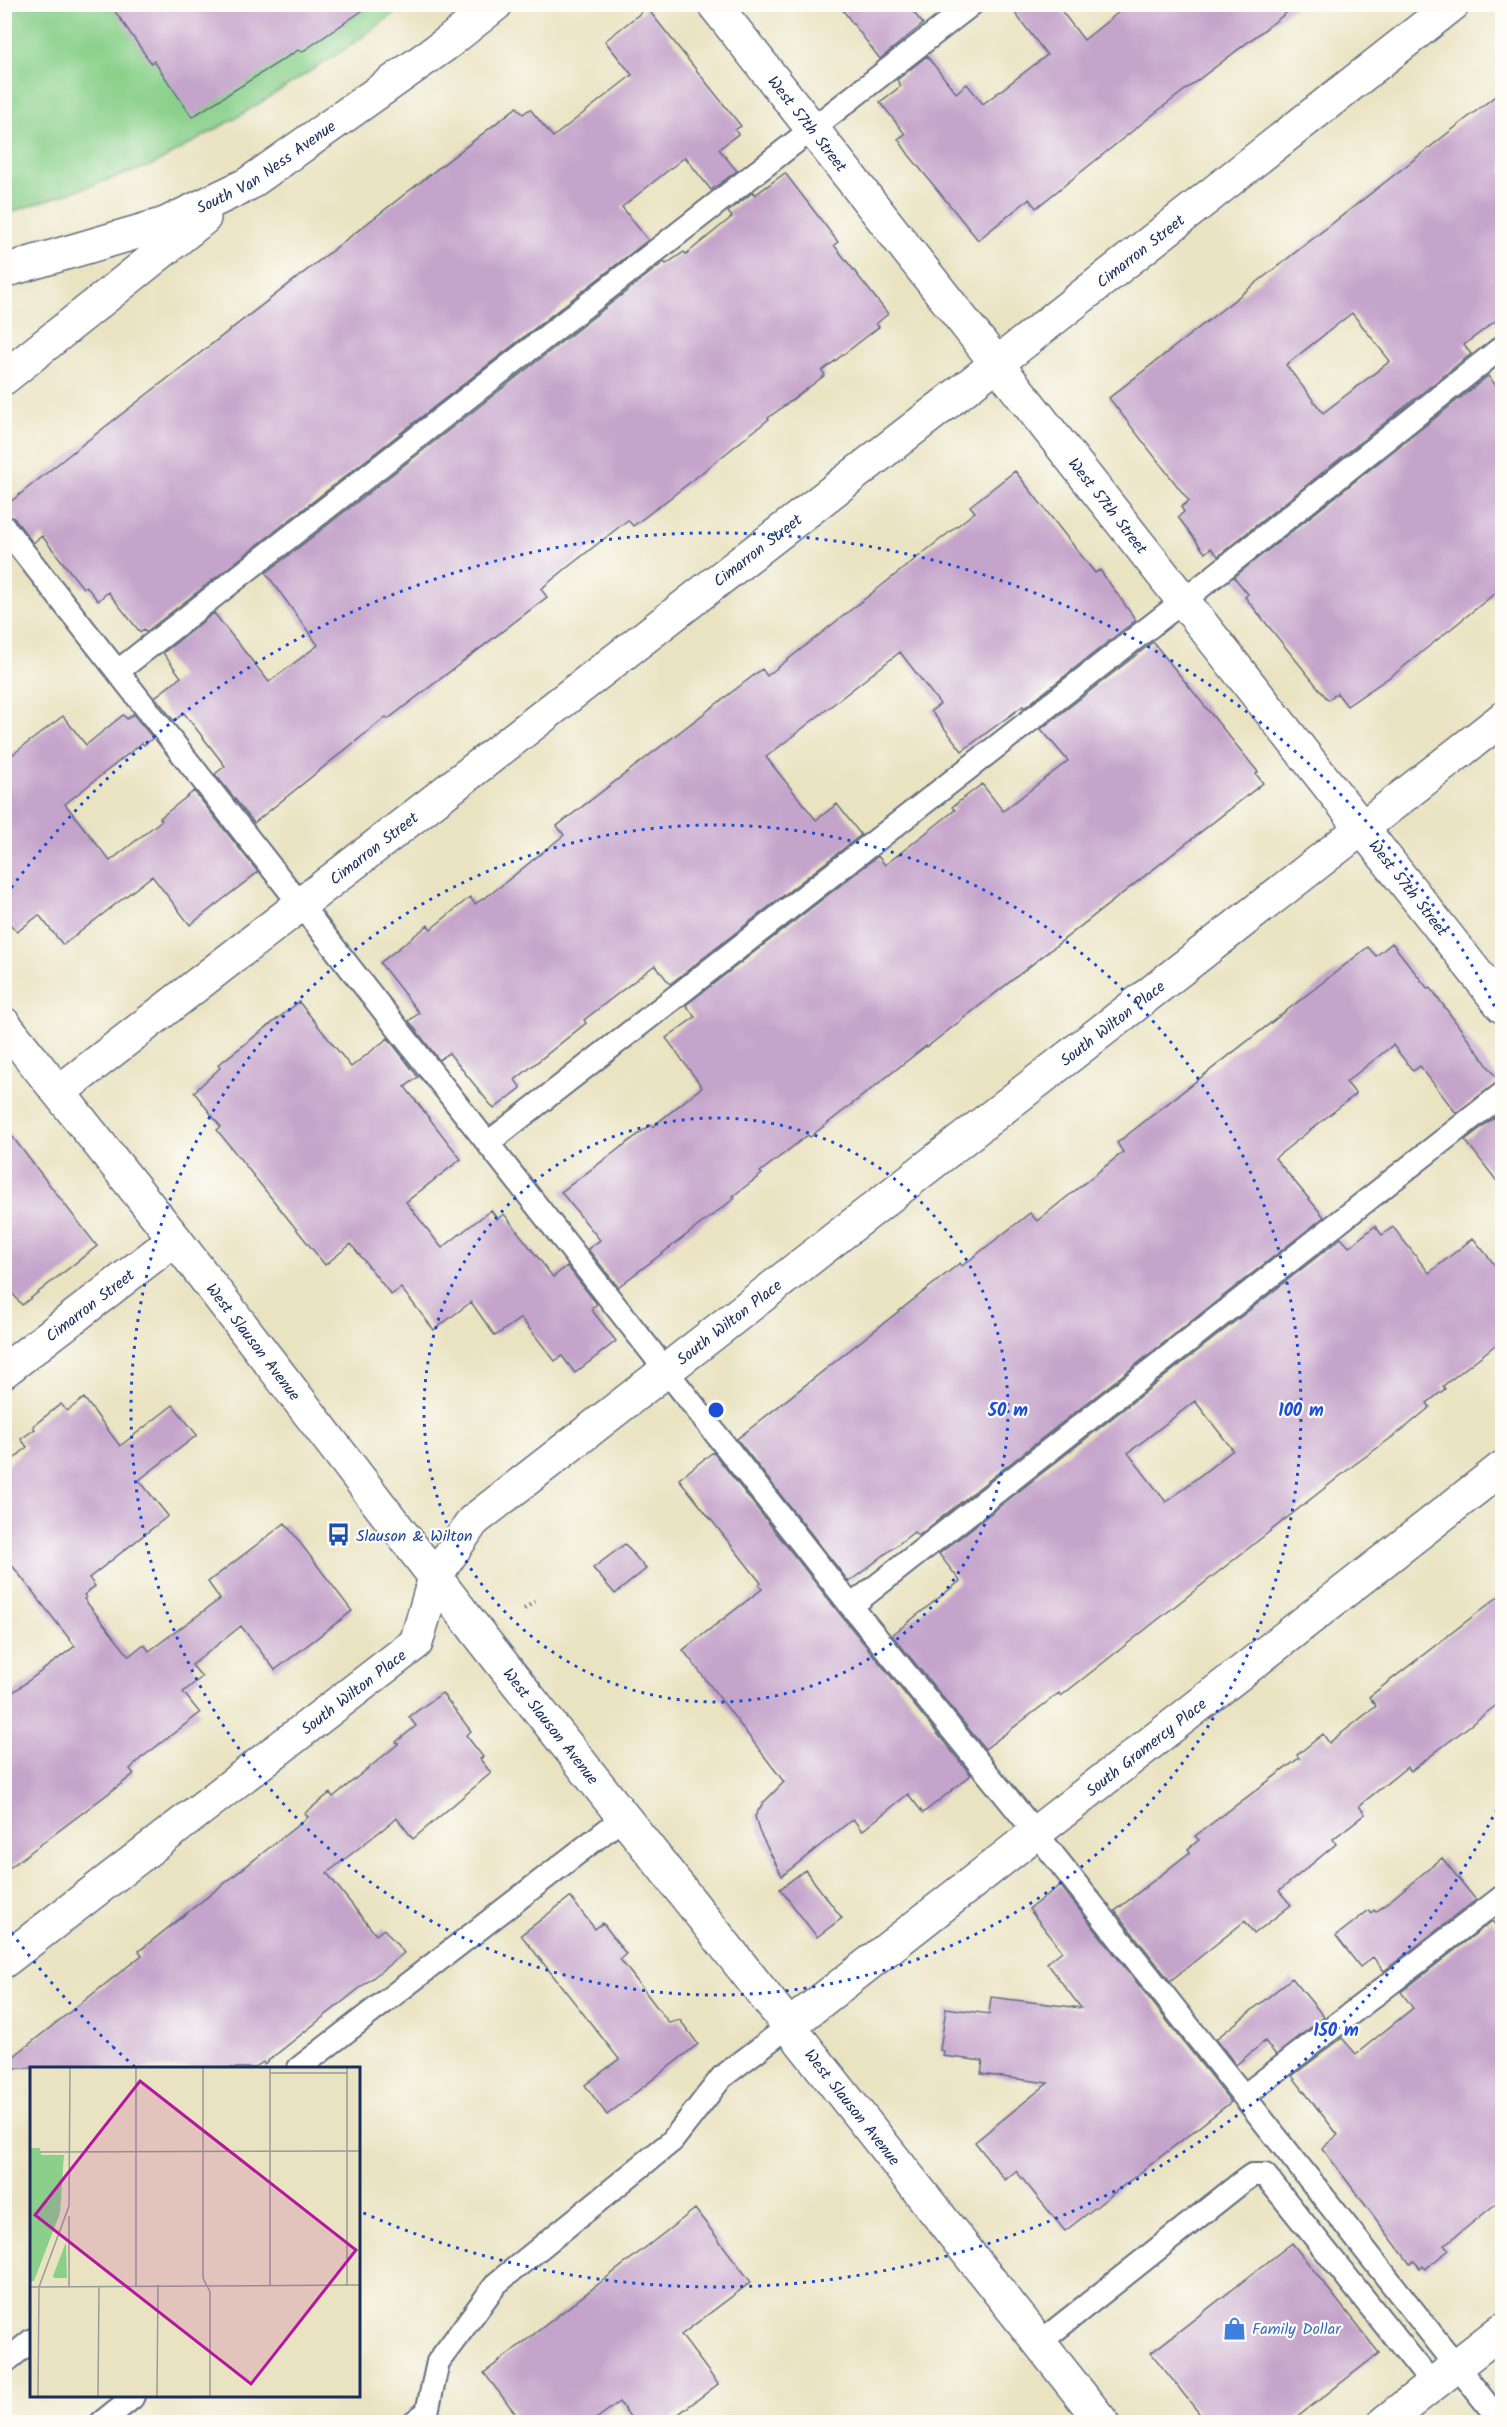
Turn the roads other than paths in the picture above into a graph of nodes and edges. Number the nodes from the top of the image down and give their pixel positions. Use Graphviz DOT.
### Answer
graph roads {
  1 [pos="496,4"];
  2 [pos="714,4"];
  3 [pos="972,4"];
  4 [pos="1453,4"];
  5 [pos="813,128"];
  6 [pos="248,184"];
  7 [pos="4,272"];
  8 [pos="1503,347"];
  9 [pos="997,363"];
  10 [pos="4,378"];
  11 [pos="4,527"];
  12 [pos="1184,601"];
  13 [pos="117,671"];
  14 [pos="1503,719"];
  15 [pos="1363,828"];
  16 [pos="301,905"];
  17 [pos="1503,1006"];
  18 [pos="4,1024"];
  19 [pos="59,1092"];
  20 [pos="1503,1094"];
  21 [pos="488,1143"];
  22 [pos="175,1239"];
  23 [pos="666,1370"];
  24 [pos="4,1371"];
  25 [pos="1503,1468"];
  26 [pos="435,1577"];
  27 [pos="851,1606"];
  28 [pos="624,1817"];
  29 [pos="1036,1833"];
  30 [pos="1503,1897"];
  31 [pos="4,1961"];
  32 [pos="789,2026"];
  33 [pos="300,2067"];
  34 [pos="1244,2096"];
  35 [pos="1503,2330"];
  36 [pos="30,2342"];
  37 [pos="1039,2343"];
  38 [pos="4,2363"];
  39 [pos="1445,2376"];
  40 [pos="132,2397"];
  41 [pos="102,2422"];
  42 [pos="414,2422"];
  43 [pos="1102,2422"];
  44 [pos="1385,2422"];
  45 [pos="1500,2422"];
  1 -- 6 [label="street, South Van Ness Avenue"];
  2 -- 5 [label="street, West 57th Street"];
  3 -- 5 [label="lane"];
  4 -- 9 [label="street, Cimarron Street"];
  5 -- 9 [label="street, West 57th Street"];
  5 -- 13 [label="lane"];
  6 -- 7 [label="street, South Van Ness Avenue"];
  6 -- 10 [label="street"];
  8 -- 12 [label="lane"];
  9 -- 12 [label="street, West 57th Street"];
  9 -- 16 [label="street, Cimarron Street"];
  11 -- 13 [label="lane"];
  12 -- 15 [label="street, West 57th Street"];
  12 -- 21 [label="lane"];
  13 -- 16 [label="lane"];
  14 -- 15 [label="street, South Wilton Place"];
  15 -- 17 [label="street, West 57th Street"];
  15 -- 23 [label="street, South Wilton Place"];
  16 -- 19 [label="street, Cimarron Street"];
  16 -- 21 [label="lane"];
  18 -- 19 [label="street, West Slauson Avenue"];
  19 -- 22 [label="street, West Slauson Avenue"];
  20 -- 27 [label="lane"];
  21 -- 23 [label="lane"];
  22 -- 24 [label="street, Cimarron Street"];
  22 -- 26 [label="street, West Slauson Avenue"];
  23 -- 26 [label="street, South Wilton Place"];
  23 -- 27 [label="lane"];
  25 -- 29 [label="street, South Gramercy Place"];
  26 -- 28 [label="street, West Slauson Avenue"];
  26 -- 31 [label="street, South Wilton Place"];
  27 -- 29 [label="lane"];
  28 -- 32 [label="street, West Slauson Avenue"];
  28 -- 33 [label="lane"];
  29 -- 32 [label="street, South Gramercy Place"];
  29 -- 34 [label="lane"];
  30 -- 34 [label="lane"];
  32 -- 37 [label="street, West Slauson Avenue"];
  32 -- 42 [label="lane"];
  34 -- 39 [label="lane"];
  35 -- 39 [label="street"];
  36 -- 38 [label="lane"];
  37 -- 39 [label="lane"];
  37 -- 43 [label="street, West Slauson Avenue"];
  39 -- 44 [label="street"];
  39 -- 45 [label="lane"];
  40 -- 41 [label="lane"];
}
